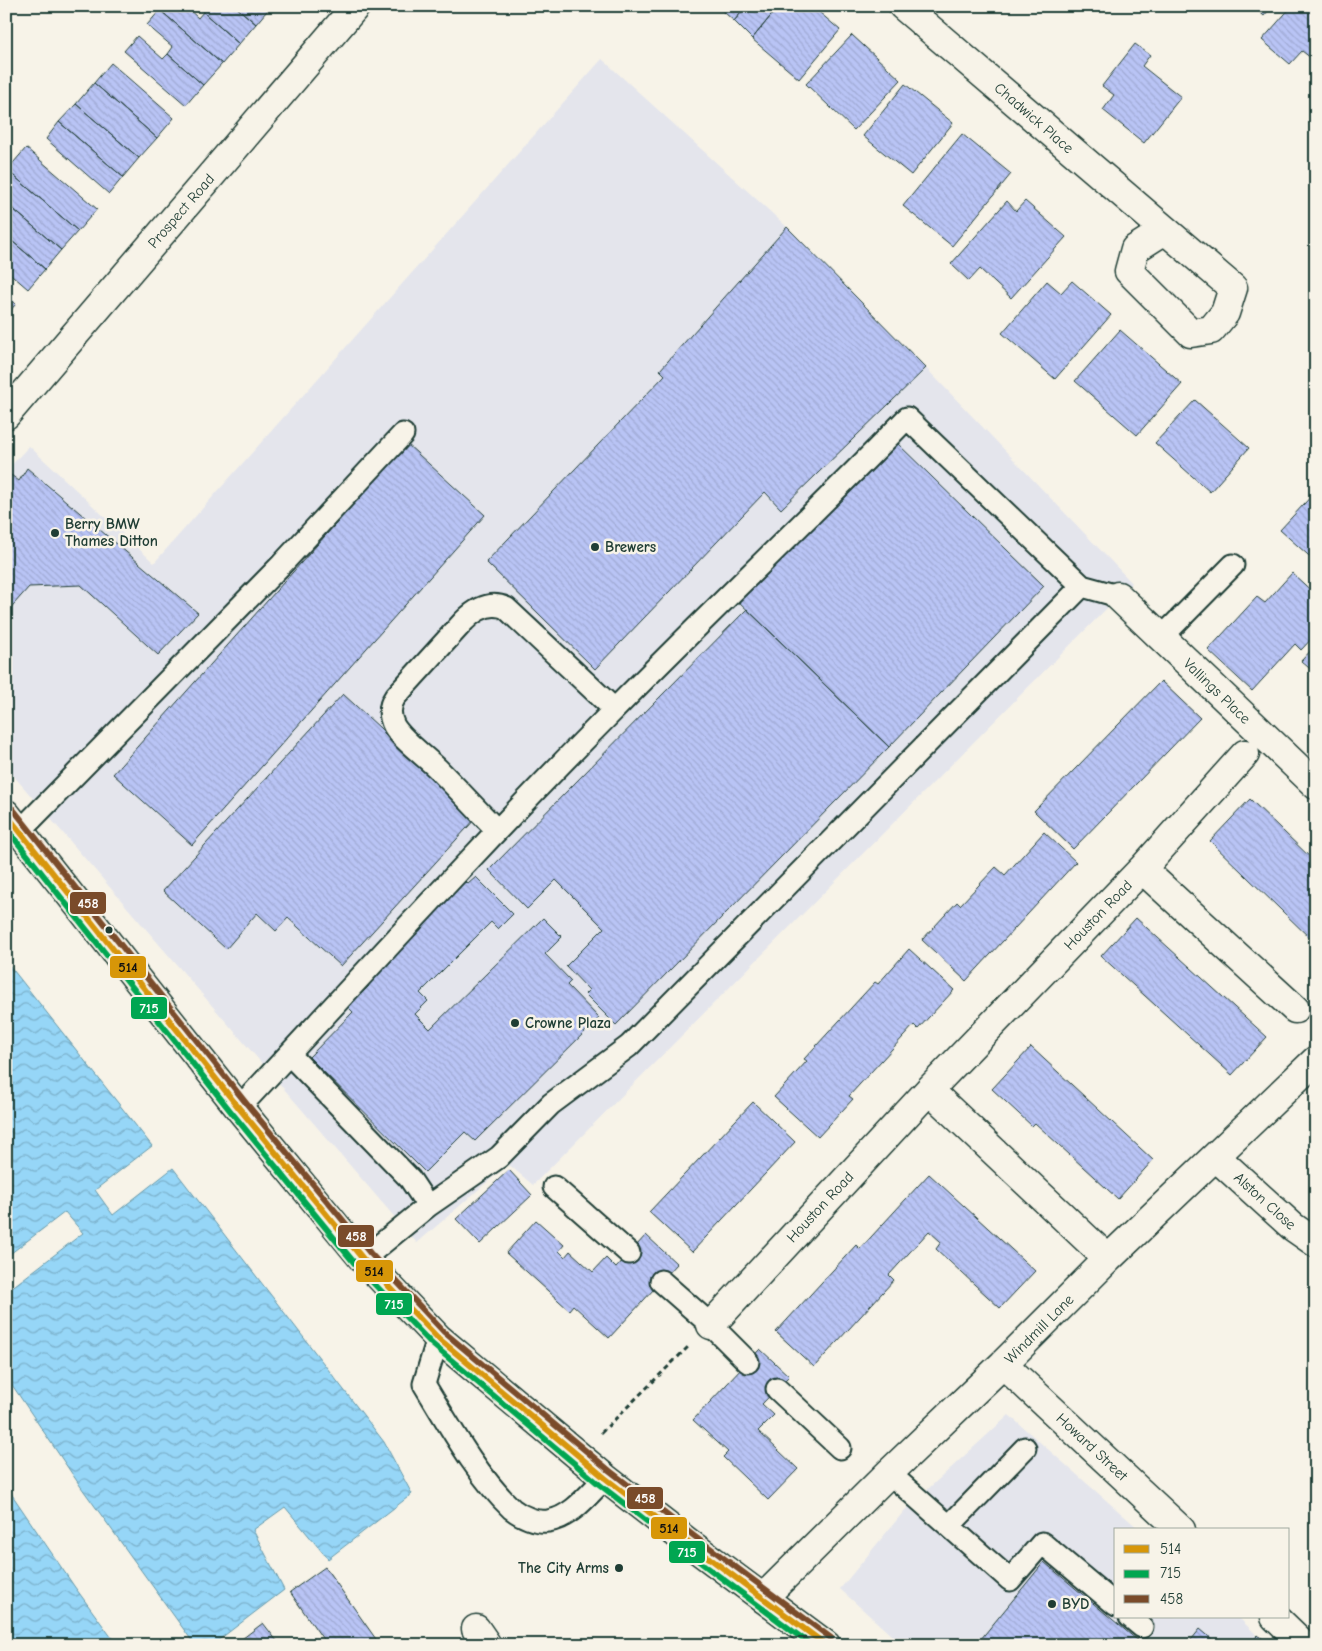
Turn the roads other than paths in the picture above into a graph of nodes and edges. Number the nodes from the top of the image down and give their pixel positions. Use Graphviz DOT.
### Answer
graph roads {
  1 [pos="356,6"];
  2 [pos="903,6"];
  3 [pos="1165,230"];
  4 [pos="6,415"];
  5 [pos="404,434"];
  6 [pos="1233,564"];
  7 [pos="1082,586"];
  8 [pos="1118,596"];
  9 [pos="1161,638"];
  10 [pos="614,709"];
  11 [pos="1245,754"];
  12 [pos="1316,785"];
  13 [pos="13,822"];
  14 [pos="497,830"];
  15 [pos="1142,869"];
  16 [pos="1295,1009"];
  17 [pos="289,1054"];
  18 [pos="1316,1060"];
  19 [pos="929,1090"];
  20 [pos="239,1108"];
  21 [pos="1216,1157"];
  22 [pos="554,1187"];
  23 [pos="428,1206"];
  24 [pos="1316,1243"];
  25 [pos="629,1253"];
  26 [pos="363,1259"];
  27 [pos="1108,1260"];
  28 [pos="661,1282"];
  29 [pos="710,1325"];
  30 [pos="438,1338"];
  31 [pos="748,1362"];
  32 [pos="1003,1364"];
  33 [pos="777,1389"];
  34 [pos="840,1448"];
  35 [pos="1025,1448"];
  36 [pos="889,1474"];
  37 [pos="605,1478"];
  38 [pos="948,1526"];
  39 [pos="1179,1528"];
  40 [pos="762,1598"];
  41 [pos="1114,1603"];
  42 [pos="1275,1618"];
  43 [pos="826,1645"];
  44 [pos="1304,1645"];
  1 -- 4 [label="street, Prospect Road"];
  2 -- 3 [label="street, Chadwick Place"];
  5 -- 13 [label="lane"];
  6 -- 9 [label="lane"];
  7 -- 8 [label="lane"];
  7 -- 10 [label="lane"];
  7 -- 23 [label="lane"];
  8 -- 9 [label="street, Vallings Place"];
  9 -- 12 [label="street, Vallings Place"];
  10 -- 14 [label="lane"];
  10 -- 14 [label="lane"];
  11 -- 15 [label="street, Houston Road"];
  13 -- 20 [label="street"];
  14 -- 17 [label="lane"];
  15 -- 16 [label="street, Houston Road"];
  15 -- 19 [label="street, Houston Road"];
  17 -- 20 [label="lane"];
  17 -- 23 [label="lane"];
  18 -- 21 [label="street, Windmill Lane"];
  19 -- 27 [label="street"];
  19 -- 29 [label="street, Houston Road"];
  20 -- 26 [label="street"];
  21 -- 24 [label="street, Alston Close"];
  21 -- 27 [label="street, Windmill Lane"];
  22 -- 25 [label="lane"];
  23 -- 26 [label="lane"];
  26 -- 30 [label="street"];
  27 -- 32 [label="street, Windmill Lane"];
  28 -- 29 [label="lane"];
  29 -- 31 [label="lane"];
  30 -- 37 [label="street"];
  30 -- 37 [label="lane"];
  32 -- 36 [label="street, Windmill Lane"];
  32 -- 39 [label="street, Howard Street"];
  33 -- 34 [label="lane"];
  35 -- 38 [label="lane"];
  36 -- 38 [label="lane"];
  36 -- 40 [label="street, Windmill Lane"];
  37 -- 40 [label="street"];
  38 -- 41 [label="lane"];
  40 -- 43 [label="street"];
  42 -- 44 [label="street"];
}
